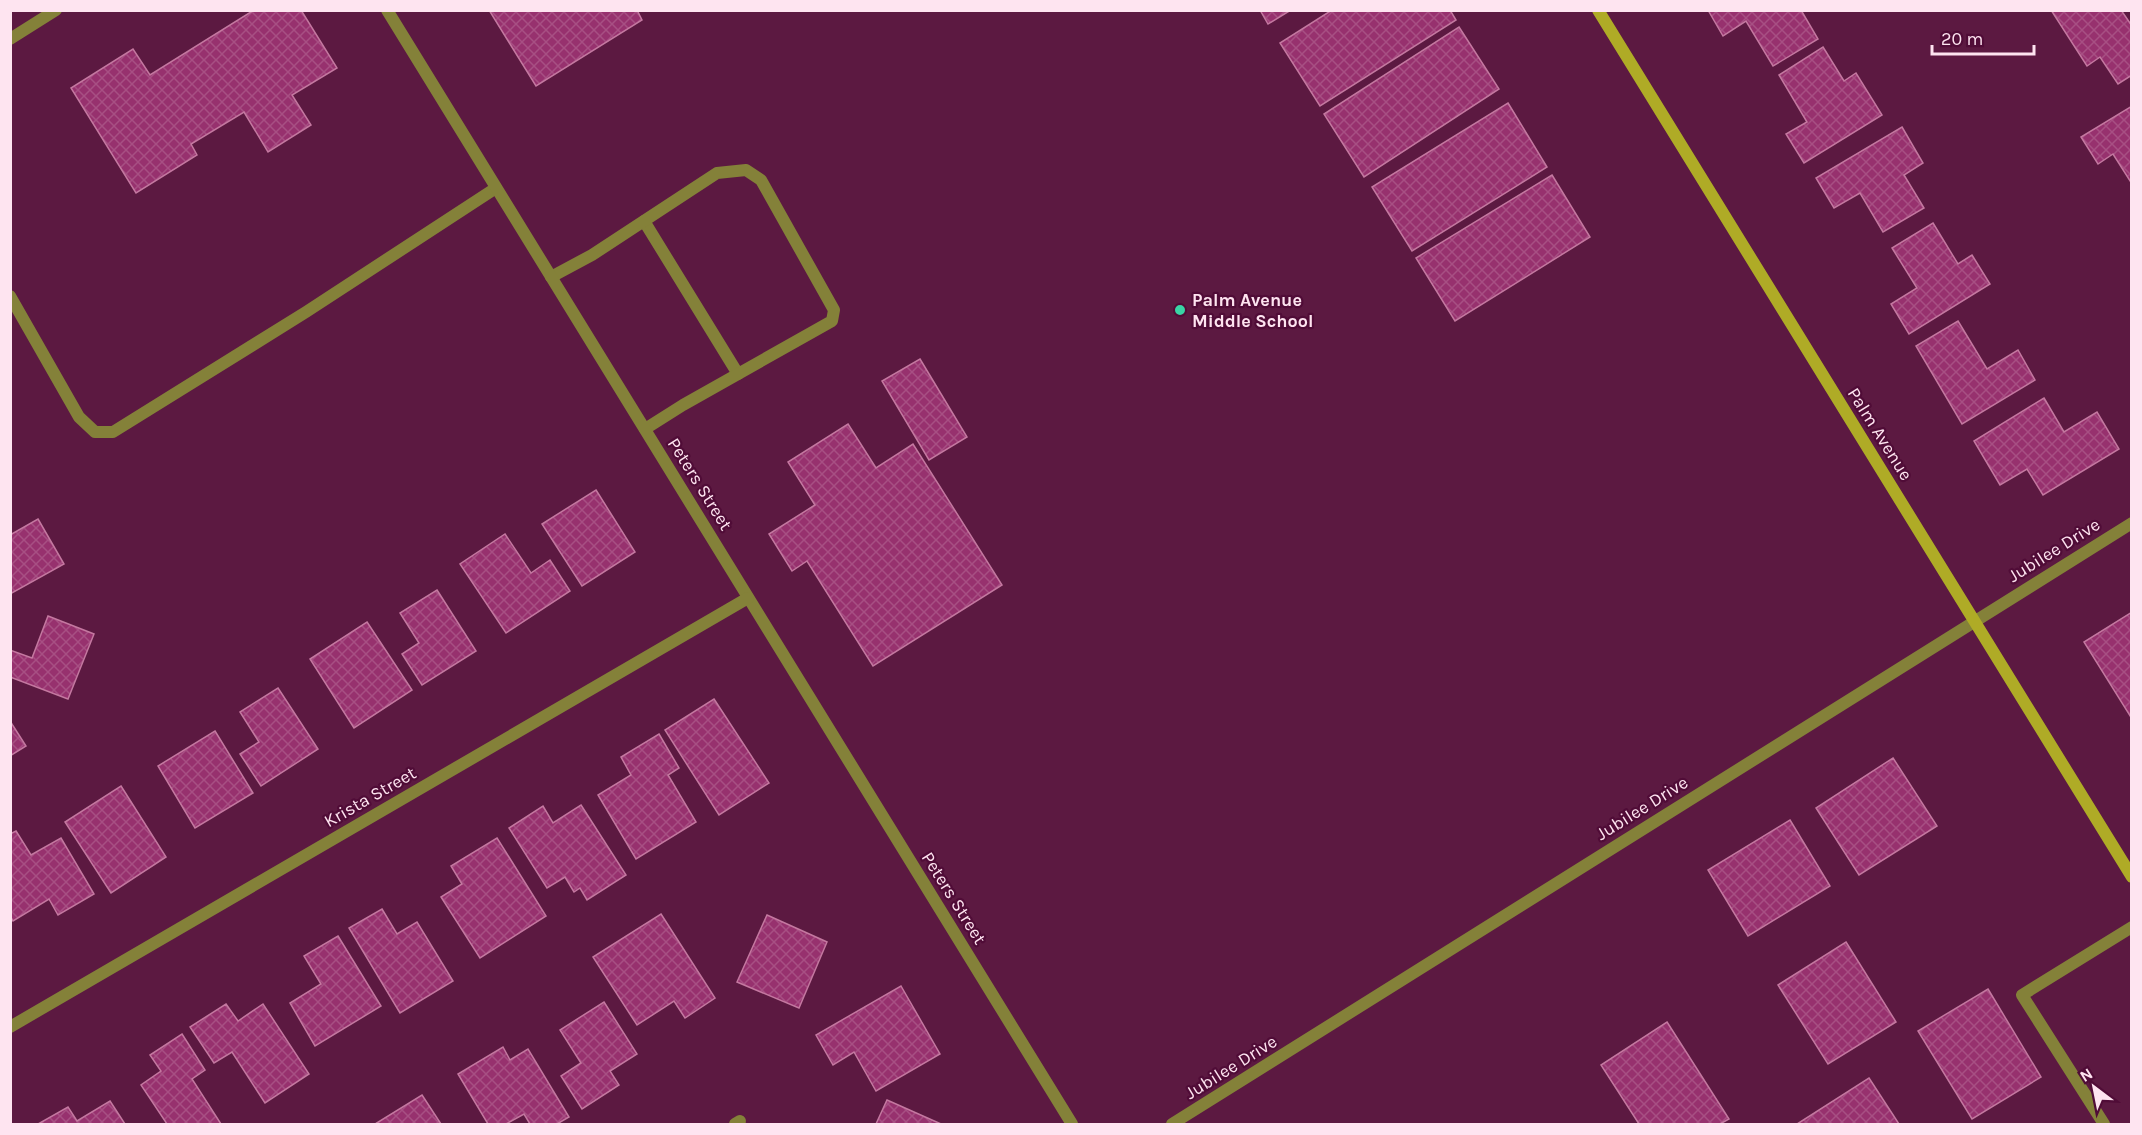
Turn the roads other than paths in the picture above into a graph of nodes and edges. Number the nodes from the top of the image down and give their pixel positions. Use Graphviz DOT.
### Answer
graph roads {
  1 [pos="56,10"];
  2 [pos="387,10"];
  3 [pos="1598,10"];
  4 [pos="10,39"];
  5 [pos="496,188"];
  6 [pos="644,221"];
  7 [pos="551,277"];
  8 [pos="10,296"];
  9 [pos="738,374"];
  10 [pos="645,429"];
  11 [pos="2132,523"];
  12 [pos="748,598"];
  13 [pos="1974,621"];
  14 [pos="2132,877"];
  15 [pos="2132,927"];
  16 [pos="10,1026"];
  17 [pos="1072,1125"];
  18 [pos="1172,1125"];
  19 [pos="2104,1125"];
  1 -- 4 [label="street"];
  2 -- 5 [label="street, Peters Street"];
  3 -- 13 [label="main road, Palm Avenue"];
  5 -- 7 [label="street, Peters Street"];
  5 -- 8 [label="street"];
  6 -- 7 [label="street"];
  6 -- 9 [label="street"];
  6 -- 9 [label="street"];
  7 -- 10 [label="street, Peters Street"];
  9 -- 10 [label="street"];
  10 -- 12 [label="street, Peters Street"];
  11 -- 13 [label="street, Jubilee Drive"];
  12 -- 16 [label="street, Krista Street"];
  12 -- 17 [label="street, Peters Street"];
  13 -- 14 [label="main road, Palm Avenue"];
  13 -- 18 [label="street, Jubilee Drive"];
  15 -- 19 [label="street"];
}
